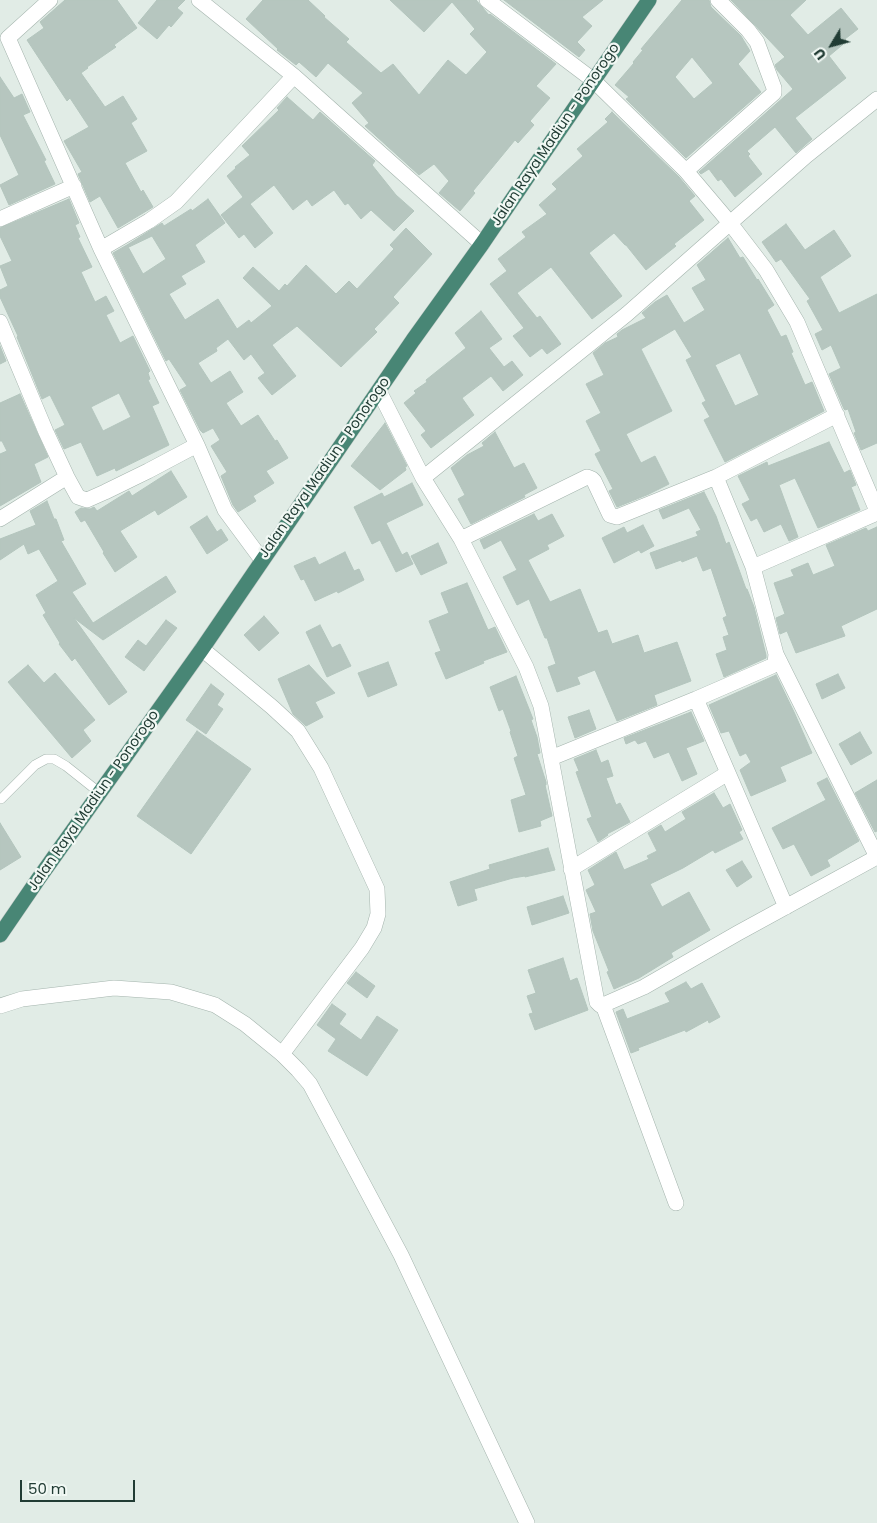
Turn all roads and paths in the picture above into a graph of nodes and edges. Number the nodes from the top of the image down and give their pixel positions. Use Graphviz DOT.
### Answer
graph roads {
  1 [pos="50,0"];
  2 [pos="199,0"];
  3 [pos="487,0"];
  4 [pos="649,0"];
  5 [pos="718,0"];
  6 [pos="4,41"];
  7 [pos="294,76"];
  8 [pos="594,80"];
  9 [pos="877,99"];
  10 [pos="686,172"];
  11 [pos="74,186"];
  12 [pos="0,219"];
  13 [pos="730,223"];
  14 [pos="482,244"];
  15 [pos="102,249"];
  16 [pos="0,322"];
  17 [pos="379,391"];
  18 [pos="836,415"];
  19 [pos="197,445"];
  20 [pos="67,477"];
  21 [pos="716,477"];
  22 [pos="424,478"];
  23 [pos="877,512"];
  24 [pos="0,519"];
  25 [pos="461,539"];
  26 [pos="262,560"];
  27 [pos="753,567"];
  28 [pos="202,649"];
  29 [pos="776,654"];
  30 [pos="696,699"];
  31 [pos="551,758"];
  32 [pos="728,773"];
  33 [pos="100,793"];
  34 [pos="1,799"];
  35 [pos="877,857"];
  36 [pos="571,869"];
  37 [pos="786,907"];
  38 [pos="0,935"];
  39 [pos="603,1005"];
  40 [pos="0,1006"];
  41 [pos="282,1054"];
  42 [pos="676,1203"];
  43 [pos="527,1523"];
  1 -- 6 [label="street"];
  2 -- 7 [label="street"];
  3 -- 8 [label="street"];
  4 -- 8 [label="highway, Jalan Raya Madiun - Ponorogo"];
  5 -- 10 [label="street"];
  6 -- 11 [label="street"];
  7 -- 14 [label="street"];
  7 -- 15 [label="street"];
  8 -- 10 [label="street"];
  8 -- 14 [label="highway, Jalan Raya Madiun - Ponorogo"];
  9 -- 13 [label="street"];
  10 -- 13 [label="street"];
  11 -- 12 [label="street"];
  11 -- 15 [label="street"];
  13 -- 18 [label="street"];
  13 -- 22 [label="street"];
  14 -- 17 [label="highway, Jalan Raya Madiun - Ponorogo"];
  15 -- 19 [label="street"];
  16 -- 20 [label="street"];
  17 -- 22 [label="street"];
  17 -- 26 [label="highway, Jalan Raya Madiun - Ponorogo"];
  18 -- 21 [label="street"];
  18 -- 23 [label="street"];
  19 -- 20 [label="street"];
  19 -- 26 [label="street"];
  20 -- 24 [label="street"];
  21 -- 25 [label="street"];
  21 -- 27 [label="street"];
  22 -- 25 [label="street"];
  23 -- 27 [label="street"];
  25 -- 31 [label="street"];
  26 -- 28 [label="highway, Jalan Raya Madiun - Ponorogo"];
  27 -- 29 [label="street"];
  28 -- 33 [label="highway, Jalan Raya Madiun - Ponorogo"];
  28 -- 41 [label="street"];
  29 -- 30 [label="street"];
  29 -- 35 [label="street"];
  30 -- 31 [label="street"];
  30 -- 32 [label="street"];
  31 -- 36 [label="street"];
  32 -- 36 [label="street"];
  32 -- 37 [label="street"];
  33 -- 34 [label="lane"];
  33 -- 38 [label="highway, Jalan Raya Madiun - Ponorogo"];
  35 -- 37 [label="street"];
  36 -- 39 [label="street"];
  37 -- 39 [label="street"];
  39 -- 42 [label="street"];
  40 -- 41 [label="street"];
  41 -- 43 [label="street"];
}
